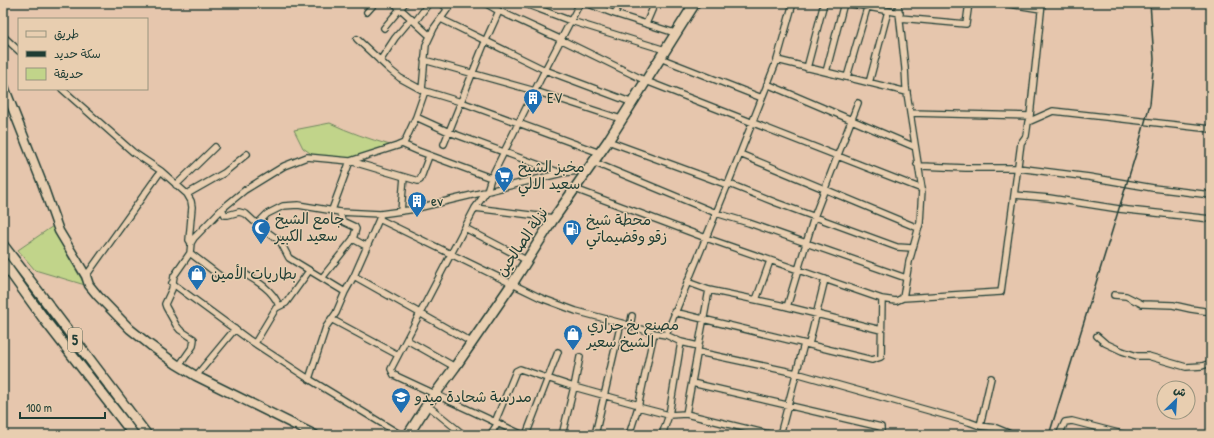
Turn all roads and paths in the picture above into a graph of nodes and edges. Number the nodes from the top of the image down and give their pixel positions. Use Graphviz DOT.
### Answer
graph roads {
  1 [pos="375,3"];
  2 [pos="394,3"];
  3 [pos="405,3"];
  4 [pos="429,3"];
  5 [pos="442,3"];
  6 [pos="452,3"];
  7 [pos="485,3"];
  8 [pos="523,3"];
  9 [pos="580,3"];
  10 [pos="586,3"];
  11 [pos="620,3"];
  12 [pos="655,3"];
  13 [pos="682,3"];
  14 [pos="793,3"];
  15 [pos="824,3"];
  16 [pos="846,3"];
  17 [pos="898,3"];
  18 [pos="968,3"];
  19 [pos="1009,4"];
  20 [pos="492,5"];
  21 [pos="693,5"];
  22 [pos="1041,6"];
  23 [pos="400,8"];
  24 [pos="866,8"];
  25 [pos="447,9"];
  26 [pos="888,11"];
  27 [pos="367,12"];
  28 [pos="498,12"];
  29 [pos="615,14"];
  30 [pos="900,15"];
  31 [pos="441,19"];
  32 [pos="413,20"];
  33 [pos="571,21"];
  34 [pos="646,24"];
  35 [pos="384,28"];
  36 [pos="675,33"];
  37 [pos="3,36"];
  38 [pos="430,36"];
  39 [pos="357,39"];
  40 [pos="562,40"];
  41 [pos="485,42"];
  42 [pos="18,50"];
  43 [pos="665,50"];
  44 [pos="660,58"];
  45 [pos="424,60"];
  46 [pos="777,60"];
  47 [pos="380,61"];
  48 [pos="807,68"];
  49 [pos="545,70"];
  50 [pos="826,72"];
  51 [pos="472,73"];
  52 [pos="848,77"];
  53 [pos="646,81"];
  54 [pos="869,83"];
  55 [pos="3,84"];
  56 [pos="767,84"];
  57 [pos="63,90"];
  58 [pos="424,90"];
  59 [pos="535,91"];
  60 [pos="906,92"];
  61 [pos="762,98"];
  62 [pos="461,102"];
  63 [pos="633,103"];
  64 [pos="858,103"];
  65 [pos="910,113"];
  66 [pos="1030,116"];
  67 [pos="416,117"];
  68 [pos="621,119"];
  69 [pos="851,120"];
  70 [pos="519,122"];
  71 [pos="1028,122"];
  72 [pos="752,123"];
  73 [pos="1211,129"];
  74 [pos="449,132"];
  75 [pos="608,141"];
  76 [pos="402,144"];
  77 [pos="444,144"];
  78 [pos="915,146"];
  79 [pos="215,147"];
  80 [pos="504,152"];
  81 [pos="600,153"];
  82 [pos="247,154"];
  83 [pos="740,154"];
  84 [pos="837,155"];
  85 [pos="429,156"];
  86 [pos="350,161"];
  87 [pos="917,164"];
  88 [pos="591,166"];
  89 [pos="1018,168"];
  90 [pos="161,171"];
  91 [pos="562,173"];
  92 [pos="404,177"];
  93 [pos="491,178"];
  94 [pos="728,184"];
  95 [pos="176,185"];
  96 [pos="575,189"];
  97 [pos="825,189"];
  98 [pos="922,189"];
  99 [pos="486,191"];
  100 [pos="187,194"];
  101 [pos="1014,195"];
  102 [pos="1211,195"];
  103 [pos="475,208"];
  104 [pos="222,209"];
  105 [pos="332,210"];
  106 [pos="340,212"];
  107 [pos="401,212"];
  108 [pos="716,213"];
  109 [pos="380,217"];
  110 [pos="814,217"];
  111 [pos="554,218"];
  112 [pos="1211,219"];
  113 [pos="257,224"];
  114 [pos="465,228"];
  115 [pos="918,228"];
  116 [pos="706,238"];
  117 [pos="353,239"];
  118 [pos="191,242"];
  119 [pos="806,243"];
  120 [pos="3,245"];
  121 [pos="366,246"];
  122 [pos="912,248"];
  123 [pos="190,253"];
  124 [pos="451,254"];
  125 [pos="526,260"];
  126 [pos="770,261"];
  127 [pos="3,262"];
  128 [pos="798,270"];
  129 [pos="309,271"];
  130 [pos="242,273"];
  131 [pos="86,276"];
  132 [pos="220,276"];
  133 [pos="354,276"];
  134 [pos="322,278"];
  135 [pos="906,278"];
  136 [pos="825,279"];
  137 [pos="687,282"];
  138 [pos="172,283"];
  139 [pos="512,284"];
  140 [pos="710,290"];
  141 [pos="345,292"];
  142 [pos="1114,295"];
  143 [pos="903,298"];
  144 [pos="882,299"];
  145 [pos="756,300"];
  146 [pos="279,306"];
  147 [pos="788,307"];
  148 [pos="674,312"];
  149 [pos="1211,312"];
  150 [pos="420,314"];
  151 [pos="817,314"];
  152 [pos="632,316"];
  153 [pos="331,319"];
  154 [pos="704,319"];
  155 [pos="621,323"];
  156 [pos="630,326"];
  157 [pos="235,329"];
  158 [pos="881,330"];
  159 [pos="654,334"];
  160 [pos="666,335"];
  161 [pos="1097,336"];
  162 [pos="407,340"];
  163 [pos="471,342"];
  164 [pos="681,342"];
  165 [pos="255,343"];
  166 [pos="806,344"];
  167 [pos="698,349"];
  168 [pos="558,352"];
  169 [pos="398,355"];
  170 [pos="580,357"];
  171 [pos="1211,363"];
  172 [pos="180,366"];
  173 [pos="455,367"];
  174 [pos="796,373"];
  175 [pos="196,376"];
  176 [pos="991,378"];
  177 [pos="309,379"];
  178 [pos="547,379"];
  179 [pos="692,383"];
  180 [pos="574,388"];
  181 [pos="436,394"];
  182 [pos="605,396"];
  183 [pos="427,405"];
  184 [pos="787,405"];
  185 [pos="639,406"];
  186 [pos="686,414"];
  187 [pos="669,415"];
  188 [pos="497,422"];
  189 [pos="980,426"];
  190 [pos="134,435"];
  191 [pos="148,435"];
  192 [pos="315,435"];
  193 [pos="401,435"];
  194 [pos="408,435"];
  195 [pos="464,435"];
  196 [pos="490,435"];
  197 [pos="523,435"];
  198 [pos="526,435"];
  199 [pos="562,435"];
  200 [pos="595,435"];
  201 [pos="629,435"];
  202 [pos="662,435"];
  203 [pos="773,435"];
  204 [pos="780,435"];
  205 [pos="881,435"];
  206 [pos="1013,435"];
  207 [pos="1059,435"];
  208 [pos="1126,435"];
  1 -- 27 [label="street"];
  2 -- 23 [label="street"];
  3 -- 23 [label="street"];
  4 -- 32 [label="street"];
  5 -- 25 [label="street"];
  6 -- 25 [label="street"];
  7 -- 20 [label="street"];
  8 -- 33 [label="street"];
  9 -- 33 [label="street"];
  10 -- 29 [label="street"];
  11 -- 29 [label="street"];
  12 -- 34 [label="street"];
  13 -- 21 [label="street"];
  14 -- 46 [label="street"];
  15 -- 48 [label="street"];
  16 -- 24 [label="street"];
  16 -- 50 [label="street"];
  17 -- 30 [label="street"];
  18 -- 30 [label="street"];
  19 -- 22 [label="street"];
  20 -- 28 [label="street"];
  21 -- 36 [label="main road, نزلة الصالحين"];
  22 -- 66 [label="street"];
  23 -- 32 [label="street"];
  23 -- 35 [label="street"];
  24 -- 26 [label="street"];
  24 -- 52 [label="street"];
  25 -- 31 [label="street"];
  26 -- 30 [label="street"];
  26 -- 54 [label="street"];
  28 -- 40 [label="street"];
  28 -- 41 [label="street"];
  29 -- 34 [label="street"];
  30 -- 60 [label="street"];
  31 -- 38 [label="street"];
  31 -- 41 [label="street"];
  32 -- 38 [label="street"];
  32 -- 47 [label="street"];
  33 -- 40 [label="street"];
  33 -- 43 [label="street"];
  34 -- 36 [label="street"];
  36 -- 43 [label="main road, نزلة الصالحين"];
  37 -- 42 [label="street"];
  38 -- 45 [label="street"];
  39 -- 47 [label="street"];
  40 -- 49 [label="street"];
  40 -- 53 [label="street"];
  41 -- 49 [label="street"];
  41 -- 51 [label="street"];
  43 -- 44 [label="main road, نزلة الصالحين"];
  44 -- 53 [label="main road, نزلة الصالحين"];
  44 -- 61 [label="street"];
  45 -- 51 [label="street"];
  45 -- 58 [label="street"];
  46 -- 48 [label="street"];
  46 -- 56 [label="street"];
  47 -- 58 [label="street"];
  48 -- 50 [label="street"];
  49 -- 59 [label="street"];
  49 -- 63 [label="street"];
  50 -- 52 [label="street"];
  51 -- 59 [label="street"];
  51 -- 62 [label="street"];
  52 -- 54 [label="street"];
  53 -- 63 [label="main road, نزلة الصالحين"];
  53 -- 72 [label="street"];
  54 -- 60 [label="street"];
  55 -- 131 [label="main road"];
  56 -- 61 [label="street"];
  56 -- 69 [label="street"];
  57 -- 90 [label="street"];
  58 -- 62 [label="street"];
  58 -- 67 [label="street"];
  59 -- 68 [label="street"];
  59 -- 70 [label="street"];
  60 -- 65 [label="street"];
  61 -- 72 [label="street"];
  62 -- 70 [label="street"];
  62 -- 74 [label="street"];
  63 -- 68 [label="main road, نزلة الصالحين"];
  64 -- 69 [label="street"];
  65 -- 66 [label="street"];
  65 -- 78 [label="street"];
  66 -- 71 [label="street"];
  67 -- 74 [label="street"];
  67 -- 76 [label="street"];
  68 -- 75 [label="main road, نزلة الصالحين"];
  69 -- 78 [label="street"];
  69 -- 84 [label="street"];
  70 -- 80 [label="street"];
  70 -- 81 [label="street"];
  71 -- 73 [label="street"];
  71 -- 89 [label="street"];
  72 -- 83 [label="street"];
  72 -- 84 [label="street"];
  74 -- 77 [label="street"];
  74 -- 80 [label="street"];
  75 -- 81 [label="main road, نزلة الصالحين"];
  75 -- 94 [label="street"];
  76 -- 85 [label="street"];
  76 -- 86 [label="street"];
  78 -- 87 [label="street"];
  79 -- 95 [label="street"];
  80 -- 91 [label="street"];
  80 -- 93 [label="street"];
  81 -- 88 [label="main road, نزلة الصالحين"];
  82 -- 100 [label="street"];
  83 -- 94 [label="street"];
  83 -- 97 [label="street"];
  84 -- 97 [label="street"];
  84 -- 98 [label="street"];
  85 -- 92 [label="street"];
  85 -- 93 [label="street"];
  86 -- 92 [label="street"];
  86 -- 104 [label="street"];
  86 -- 105 [label="street"];
  87 -- 89 [label="street"];
  87 -- 98 [label="street"];
  88 -- 91 [label="street"];
  88 -- 96 [label="main road, نزلة الصالحين"];
  88 -- 108 [label="street"];
  89 -- 101 [label="street"];
  89 -- 102 [label="street"];
  90 -- 95 [label="street"];
  90 -- 131 [label="street"];
  91 -- 99 [label="street"];
  92 -- 107 [label="street"];
  93 -- 99 [label="street"];
  94 -- 108 [label="street"];
  94 -- 110 [label="street"];
  95 -- 100 [label="street"];
  96 -- 111 [label="main road, نزلة الصالحين"];
  96 -- 116 [label="street"];
  97 -- 110 [label="street"];
  97 -- 115 [label="street"];
  98 -- 115 [label="street"];
  99 -- 103 [label="street"];
  99 -- 107 [label="street"];
  100 -- 118 [label="street"];
  101 -- 112 [label="street"];
  101 -- 143 [label="street"];
  103 -- 111 [label="street"];
  103 -- 114 [label="street"];
  104 -- 113 [label="street"];
  104 -- 118 [label="street"];
  105 -- 106 [label="street"];
  105 -- 113 [label="street"];
  106 -- 109 [label="street"];
  106 -- 117 [label="street"];
  107 -- 109 [label="street"];
  108 -- 116 [label="street"];
  108 -- 119 [label="street"];
  109 -- 121 [label="street"];
  109 -- 124 [label="street"];
  110 -- 119 [label="street"];
  110 -- 122 [label="street"];
  111 -- 125 [label="main road, نزلة الصالحين"];
  113 -- 129 [label="street"];
  114 -- 124 [label="street"];
  114 -- 125 [label="street"];
  115 -- 122 [label="street"];
  116 -- 126 [label="street"];
  116 -- 137 [label="street"];
  117 -- 121 [label="street"];
  117 -- 134 [label="street"];
  118 -- 123 [label="street"];
  119 -- 128 [label="street"];
  119 -- 135 [label="street"];
  120 -- 191 [label="main road, 5"];
  121 -- 133 [label="street"];
  122 -- 135 [label="street"];
  123 -- 132 [label="street"];
  123 -- 138 [label="street"];
  124 -- 139 [label="street"];
  124 -- 150 [label="street"];
  125 -- 139 [label="main road, نزلة الصالحين"];
  126 -- 128 [label="street"];
  126 -- 145 [label="street"];
  127 -- 190 [label="main road, 5"];
  128 -- 136 [label="street"];
  128 -- 147 [label="street"];
  129 -- 134 [label="street"];
  129 -- 146 [label="street"];
  130 -- 146 [label="street"];
  131 -- 172 [label="main road"];
  133 -- 141 [label="street"];
  133 -- 150 [label="street"];
  134 -- 141 [label="street"];
  135 -- 143 [label="street"];
  136 -- 144 [label="street"];
  136 -- 151 [label="street"];
  137 -- 140 [label="street"];
  137 -- 148 [label="street"];
  138 -- 157 [label="street"];
  138 -- 172 [label="street"];
  139 -- 155 [label="street"];
  139 -- 163 [label="main road, نزلة الصالحين"];
  140 -- 145 [label="street"];
  140 -- 154 [label="street"];
  141 -- 153 [label="street"];
  142 -- 149 [label="street"];
  143 -- 144 [label="street"];
  144 -- 158 [label="street"];
  145 -- 147 [label="street"];
  146 -- 165 [label="street"];
  147 -- 151 [label="street"];
  148 -- 154 [label="street"];
  148 -- 160 [label="street"];
  150 -- 162 [label="street"];
  150 -- 163 [label="street"];
  151 -- 158 [label="street"];
  151 -- 166 [label="street"];
  152 -- 156 [label="street"];
  153 -- 169 [label="street"];
  153 -- 177 [label="street"];
  154 -- 166 [label="street"];
  154 -- 167 [label="street"];
  155 -- 156 [label="street"];
  155 -- 182 [label="street"];
  156 -- 159 [label="street"];
  157 -- 165 [label="street"];
  157 -- 175 [label="street"];
  158 -- 166 [label="street"];
  159 -- 160 [label="street"];
  159 -- 185 [label="street"];
  160 -- 164 [label="street"];
  161 -- 171 [label="street"];
  162 -- 169 [label="street"];
  162 -- 173 [label="street"];
  163 -- 173 [label="main road, نزلة الصالحين"];
  164 -- 167 [label="street"];
  164 -- 187 [label="street"];
  165 -- 177 [label="street"];
  166 -- 174 [label="street"];
  167 -- 174 [label="street"];
  167 -- 179 [label="street"];
  168 -- 178 [label="street"];
  169 -- 181 [label="street"];
  170 -- 180 [label="street"];
  172 -- 175 [label="main road"];
  173 -- 181 [label="main road, نزلة الصالحين"];
  174 -- 184 [label="street"];
  174 -- 189 [label="street"];
  175 -- 192 [label="main road"];
  176 -- 189 [label="street"];
  177 -- 193 [label="street"];
  178 -- 180 [label="street"];
  178 -- 188 [label="street"];
  178 -- 198 [label="street"];
  179 -- 184 [label="street"];
  179 -- 186 [label="street"];
  180 -- 182 [label="street"];
  180 -- 199 [label="street"];
  181 -- 183 [label="main road, نزلة الصالحين"];
  181 -- 188 [label="street"];
  182 -- 185 [label="street"];
  182 -- 200 [label="street"];
  183 -- 194 [label="main road, نزلة الصالحين"];
  183 -- 195 [label="street"];
  184 -- 204 [label="street"];
  184 -- 205 [label="street"];
  185 -- 187 [label="street"];
  185 -- 201 [label="street"];
  186 -- 187 [label="street"];
  186 -- 203 [label="street"];
  187 -- 202 [label="street"];
  188 -- 196 [label="street"];
  188 -- 197 [label="street"];
  189 -- 206 [label="street"];
  207 -- 208 [label="street"];
}
